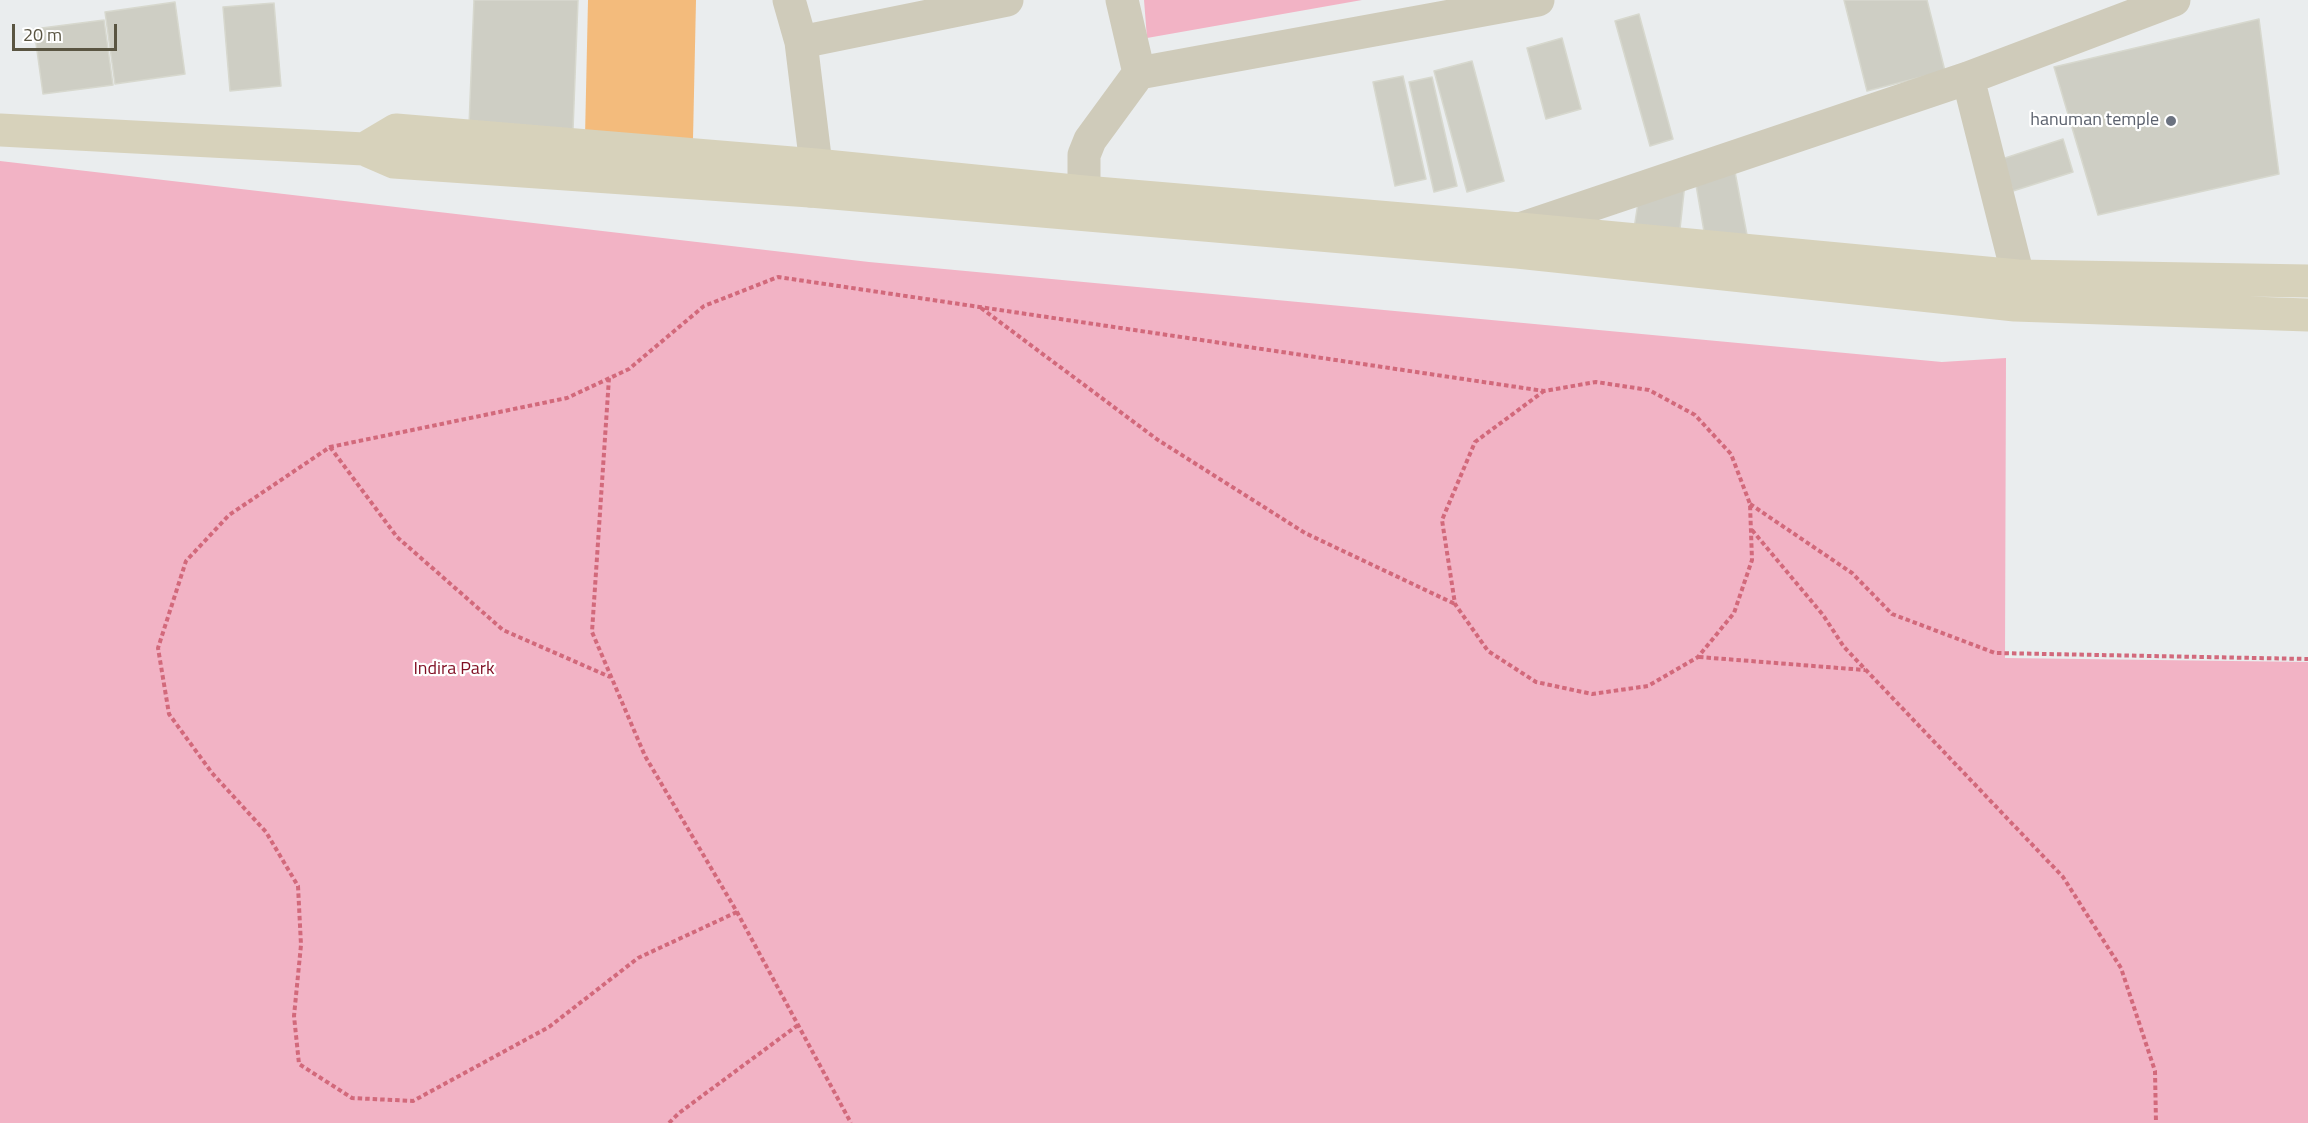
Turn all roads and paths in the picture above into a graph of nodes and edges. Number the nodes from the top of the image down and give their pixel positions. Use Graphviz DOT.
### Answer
graph roads {
  1 [pos="789,0"];
  2 [pos="1007,0"];
  3 [pos="1122,0"];
  4 [pos="1538,0"];
  5 [pos="2174,0"];
  6 [pos="801,42"];
  7 [pos="1139,73"];
  8 [pos="1968,78"];
  9 [pos="0,130"];
  10 [pos="813,178"];
  11 [pos="1084,192"];
  12 [pos="1519,240"];
  13 [pos="2018,276"];
  14 [pos="2308,281"];
  15 [pos="980,307"];
  16 [pos="2308,315"];
  17 [pos="609,378"];
  18 [pos="1544,392"];
  19 [pos="330,447"];
  20 [pos="1750,504"];
  21 [pos="1751,529"];
  22 [pos="1455,604"];
  23 [pos="1698,657"];
  24 [pos="2308,659"];
  25 [pos="1865,670"];
  26 [pos="611,678"];
  27 [pos="737,912"];
  28 [pos="798,1026"];
  29 [pos="669,1123"];
  30 [pos="850,1123"];
  31 [pos="2156,1123"];
  1 -- 6 [label="street"];
  2 -- 6 [label="street"];
  3 -- 7 [label="street"];
  4 -- 7 [label="street"];
  5 -- 8 [label="street"];
  6 -- 10 [label="street"];
  7 -- 11 [label="street"];
  8 -- 12 [label="street"];
  8 -- 13 [label="street"];
  9 -- 10 [label="street"];
  10 -- 11 [label="street"];
  10 -- 12 [label="street"];
  11 -- 12 [label="street"];
  12 -- 13 [label="street"];
  12 -- 16 [label="street"];
  13 -- 14 [label="street"];
  15 -- 17 [label="path"];
  15 -- 18 [label="path"];
  15 -- 22 [label="path"];
  17 -- 19 [label="path"];
  17 -- 26 [label="path"];
  18 -- 20 [label="path"];
  18 -- 22 [label="path"];
  19 -- 26 [label="path"];
  19 -- 27 [label="path"];
  20 -- 21 [label="path"];
  20 -- 24 [label="path"];
  21 -- 23 [label="path"];
  21 -- 25 [label="path"];
  22 -- 23 [label="path"];
  23 -- 25 [label="path"];
  25 -- 31 [label="path"];
  26 -- 27 [label="path"];
  27 -- 28 [label="path"];
  28 -- 29 [label="path"];
  28 -- 30 [label="path"];
}
